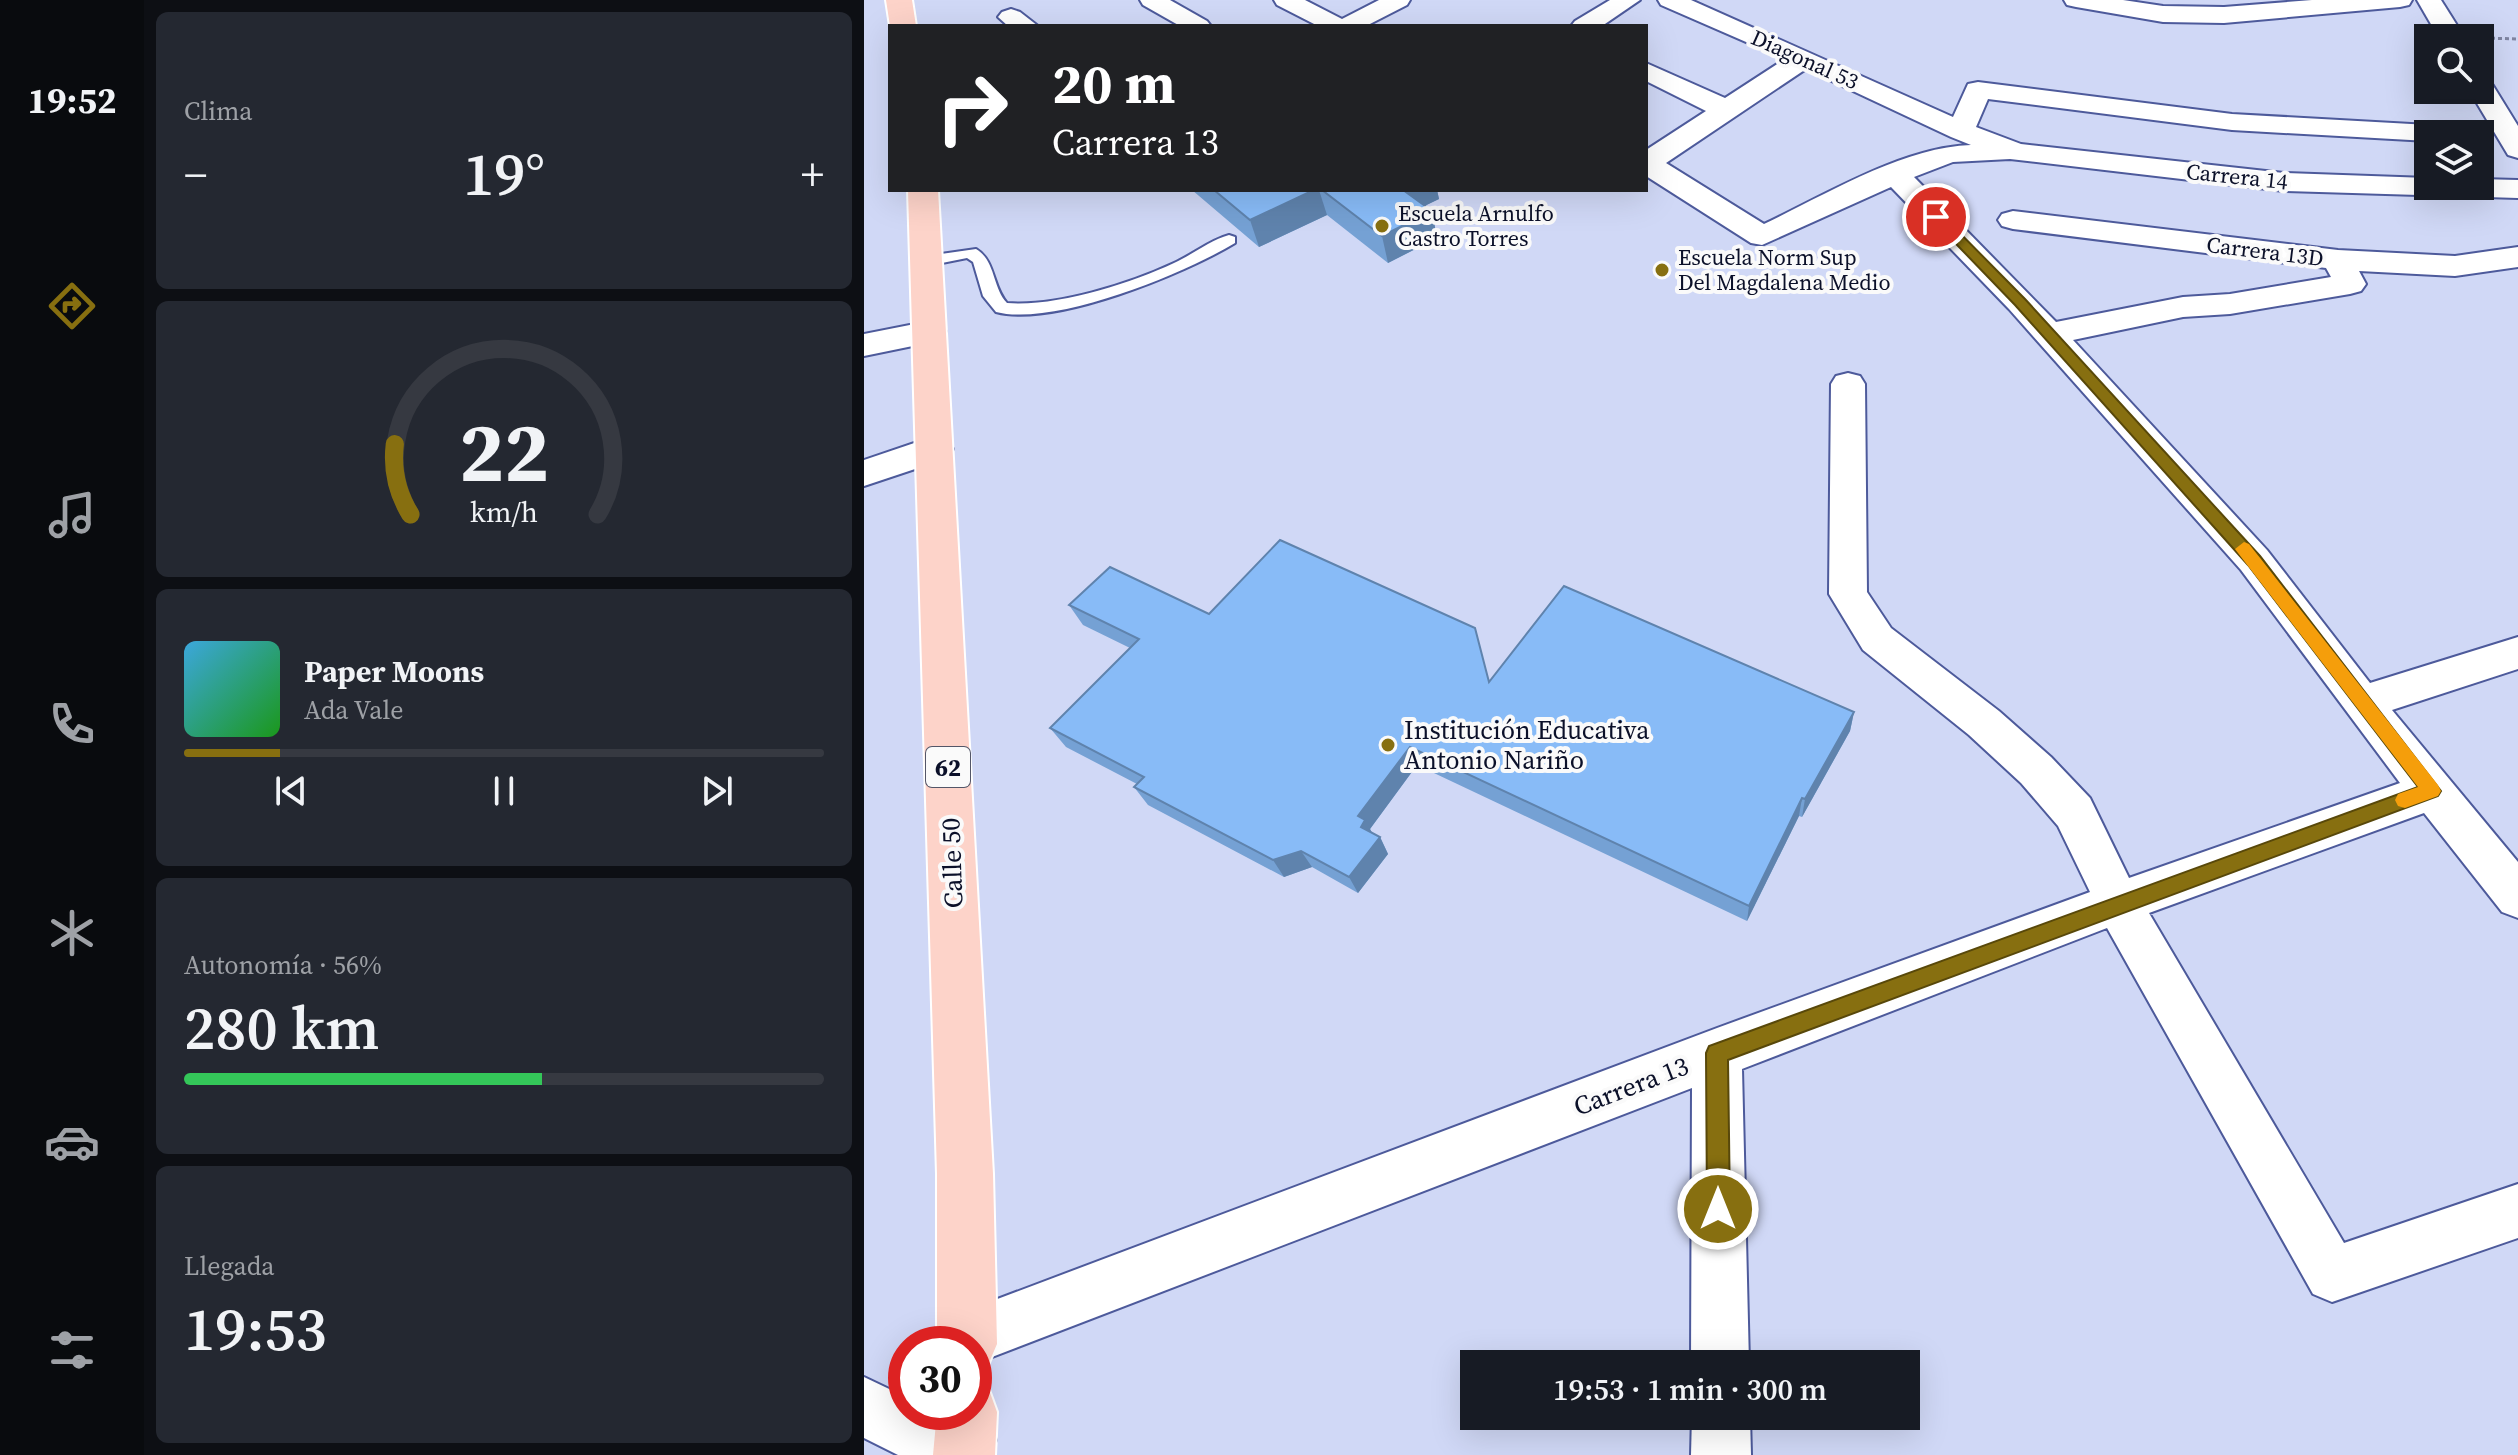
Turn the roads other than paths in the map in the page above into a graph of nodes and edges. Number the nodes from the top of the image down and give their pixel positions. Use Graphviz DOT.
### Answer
graph roads {
  1 [pos="899,0"];
  2 [pos="1286,0"];
  3 [pos="1398,0"];
  4 [pos="1628,0"];
  5 [pos="1670,0"];
  6 [pos="2076,0"];
  7 [pos="2400,0"];
  8 [pos="2429,0"];
  9 [pos="1164,2"];
  10 [pos="903,24"];
  11 [pos="1195,24"];
  12 [pos="1333,24"];
  13 [pos="1351,24"];
  14 [pos="1587,24"];
  15 [pos="2444,24"];
  16 [pos="1804,58"];
  17 [pos="1648,72"];
  18 [pos="2496,96"];
  19 [pos="1727,110"];
  20 [pos="1951,126"];
  21 [pos="2414,132"];
  22 [pos="2494,137"];
  23 [pos="2515,139"];
  24 [pos="2016,152"];
  25 [pos="1648,162"];
  26 [pos="1648,164"];
  27 [pos="1895,174"];
  28 [pos="2518,189"];
  29 [pos="923,192"];
  30 [pos="2013,220"];
  31 [pos="1229,240"];
  32 [pos="2518,257"];
  33 [pos="927,261"];
  34 [pos="2344,272"];
  35 [pos="930,332"];
  36 [pos="2049,334"];
  37 [pos="864,345"];
  38 [pos="1848,384"];
  39 [pos="935,449"];
  40 [pos="864,473"];
  41 [pos="2518,653"];
  42 [pos="2361,703"];
  43 [pos="2432,791"];
  44 [pos="2518,897"];
  45 [pos="2118,903"];
  46 [pos="1717,1053"];
  47 [pos="2518,1211"];
  48 [pos="967,1326"];
  49 [pos="992,1331"];
  50 [pos="1720,1350"];
  51 [pos="864,1406"];
  52 [pos="1721,1430"];
  53 [pos="967,1440"];
  54 [pos="1721,1455"];
  1 -- 10 [label="main road"];
  2 -- 12 [label="street"];
  3 -- 13 [label="street"];
  4 -- 14 [label="street"];
  5 -- 16 [label="street, Diagonal 53"];
  6 -- 7 [label="street"];
  8 -- 15 [label="street"];
  9 -- 11 [label="street"];
  16 -- 19 [label="street"];
  16 -- 20 [label="street, Diagonal 53"];
  17 -- 19 [label="street"];
  18 -- 23 [label="street"];
  19 -- 25 [label="street"];
  20 -- 21 [label="street"];
  20 -- 24 [label="street, Carrera 14"];
  22 -- 23 [label="street"];
  24 -- 27 [label="street"];
  24 -- 28 [label="street, Carrera 14"];
  26 -- 27 [label="street"];
  27 -- 36 [label="street"];
  29 -- 33 [label="main road, Calle 50 / 62"];
  30 -- 34 [label="street, Carrera 13D"];
  31 -- 33 [label="lane"];
  32 -- 34 [label="street, Carrera 13D"];
  33 -- 35 [label="main road, Calle 50 / 62"];
  34 -- 36 [label="street"];
  35 -- 37 [label="street"];
  35 -- 39 [label="main road, Calle 50 / 62"];
  36 -- 42 [label="street"];
  38 -- 45 [label="street"];
  39 -- 40 [label="street"];
  39 -- 48 [label="main road, Calle 50 / 62"];
  41 -- 42 [label="street"];
  42 -- 43 [label="street"];
  43 -- 44 [label="street"];
  43 -- 45 [label="street, Carrera 13"];
  45 -- 46 [label="street, Carrera 13"];
  45 -- 47 [label="street"];
  46 -- 49 [label="street, Carrera 13"];
  46 -- 50 [label="street"];
  51 -- 53 [label="street"];
  52 -- 54 [label="street"];
}
